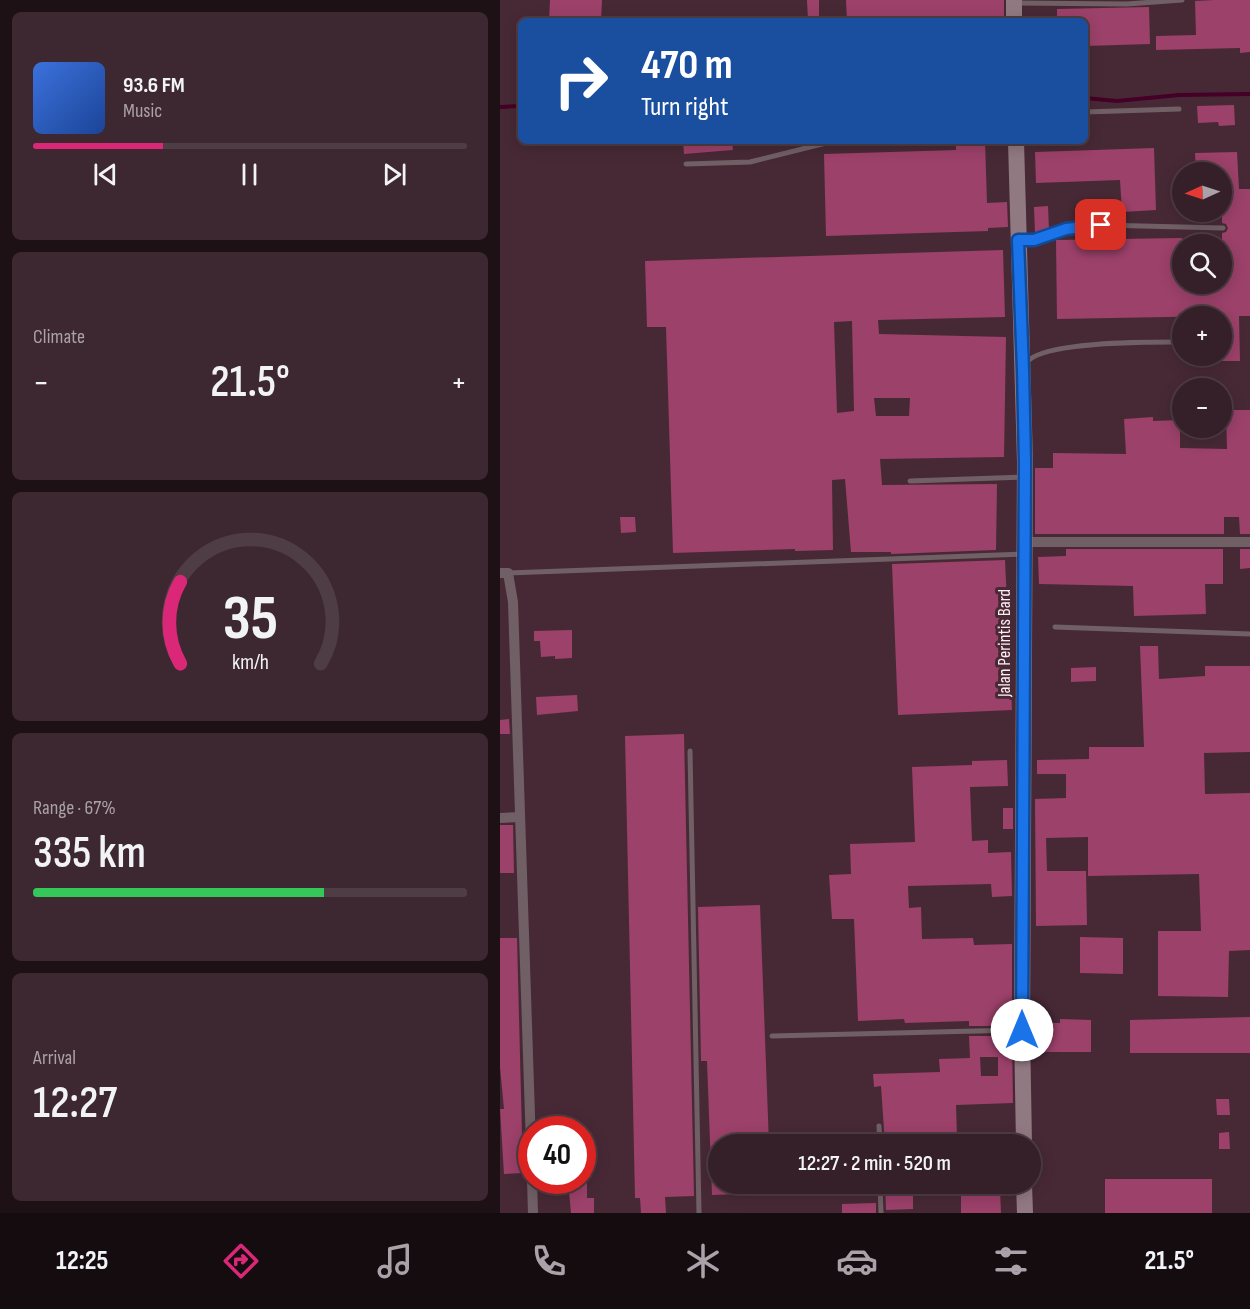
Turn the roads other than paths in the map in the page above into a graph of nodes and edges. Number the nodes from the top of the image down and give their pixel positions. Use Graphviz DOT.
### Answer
graph roads {
  1 [pos="1182,0"];
  2 [pos="1014,2"];
  3 [pos="1014,18"];
  4 [pos="1179,109"];
  5 [pos="1088,112"];
  6 [pos="822,144"];
  7 [pos="1016,144"];
  8 [pos="686,164"];
  9 [pos="1223,228"];
  10 [pos="1018,240"];
  11 [pos="1172,342"];
  12 [pos="1023,370"];
  13 [pos="1025,477"];
  14 [pos="910,481"];
  15 [pos="1250,542"];
  16 [pos="1024,548"];
  17 [pos="504,573"];
  18 [pos="1055,627"];
  19 [pos="1250,634"];
  20 [pos="690,751"];
  21 [pos="520,817"];
  22 [pos="500,818"];
  23 [pos="1022,1030"];
  24 [pos="772,1036"];
  25 [pos="530,1116"];
  26 [pos="879,1126"];
  27 [pos="879,1134"];
  28 [pos="1024,1134"];
  29 [pos="532,1194"];
  30 [pos="880,1194"];
  31 [pos="1024,1194"];
  32 [pos="533,1213"];
  33 [pos="699,1213"];
  34 [pos="881,1213"];
  35 [pos="1025,1213"];
  1 -- 2 [label="lane"];
  2 -- 3 [label="street"];
  4 -- 5 [label="lane"];
  6 -- 8 [label="lane"];
  7 -- 10 [label="street, Jalan Perintis Bard"];
  9 -- 10 [label="lane"];
  10 -- 12 [label="street, Jalan Perintis Bard"];
  11 -- 12 [label="lane"];
  12 -- 13 [label="street, Jalan Perintis Bard"];
  13 -- 14 [label="lane"];
  13 -- 16 [label="street, Jalan Perintis Bard"];
  15 -- 16 [label="street"];
  16 -- 17 [label="lane"];
  16 -- 23 [label="street, Jalan Perintis Bard"];
  17 -- 21 [label="street"];
  18 -- 19 [label="lane"];
  20 -- 33 [label="lane"];
  21 -- 22 [label="street"];
  21 -- 25 [label="street"];
  23 -- 24 [label="lane"];
  23 -- 28 [label="street, Jalan Perintis Bard"];
  26 -- 27 [label="lane"];
  29 -- 32 [label="street"];
  30 -- 34 [label="lane"];
  31 -- 35 [label="street"];
}
